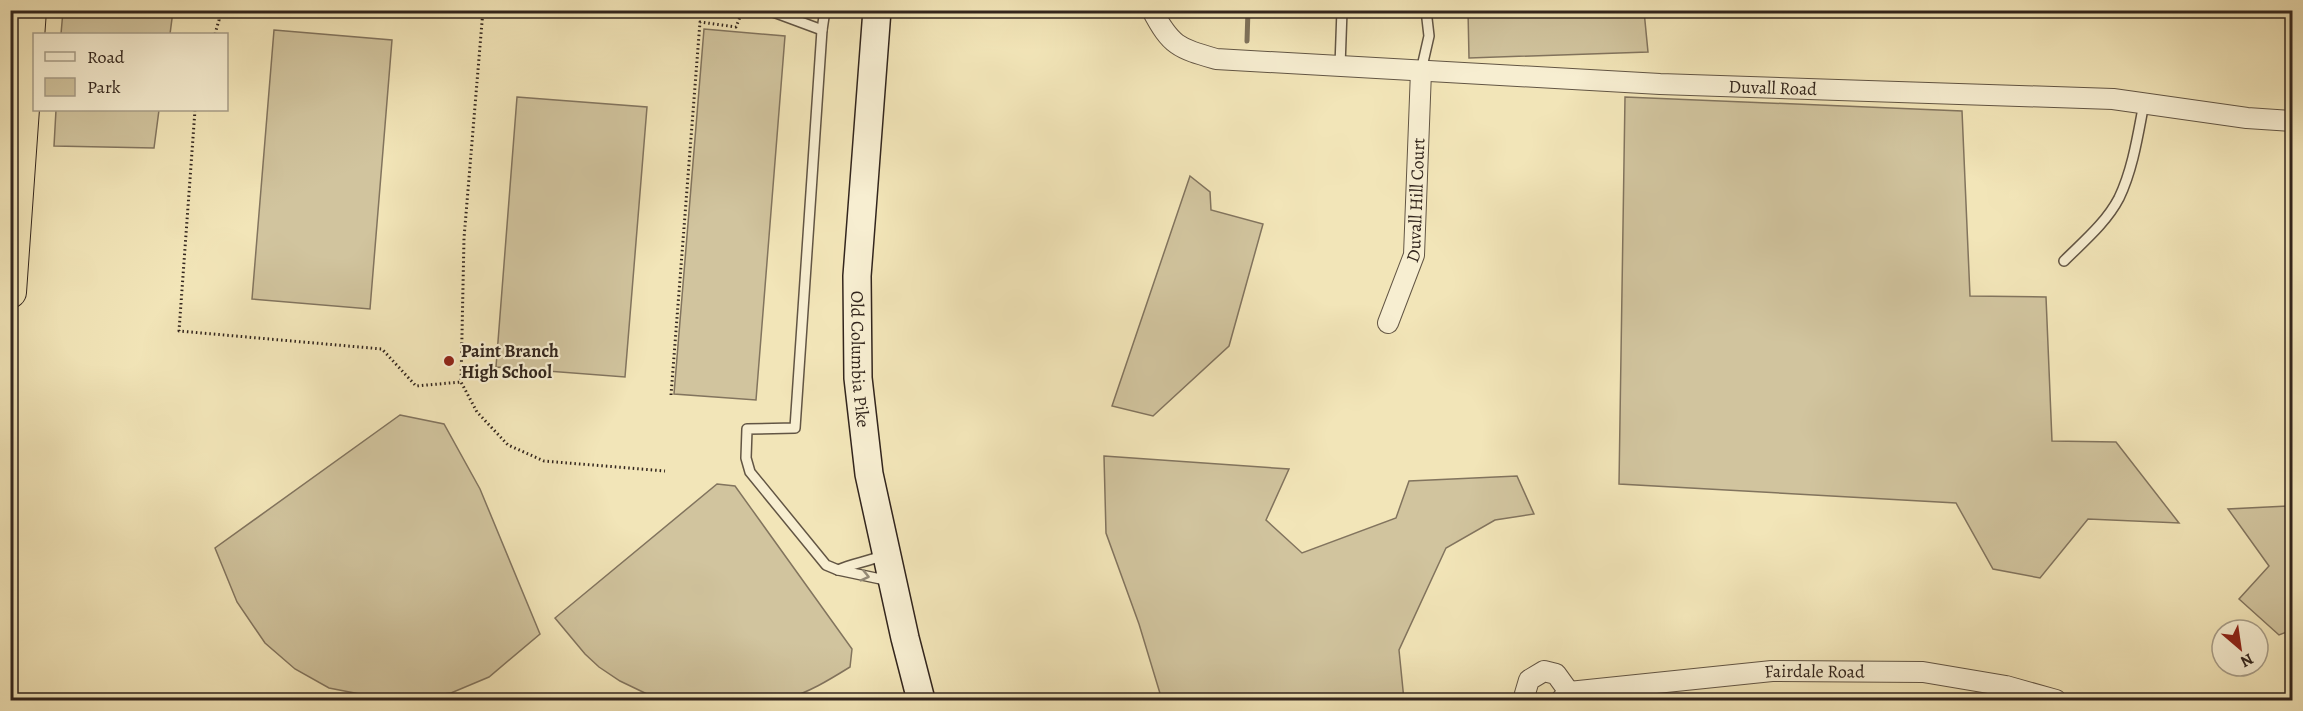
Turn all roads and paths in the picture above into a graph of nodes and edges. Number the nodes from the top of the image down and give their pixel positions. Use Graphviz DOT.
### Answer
graph roads {
  1 [pos="30,10"];
  2 [pos="216,10"];
  3 [pos="483,10"];
  4 [pos="768,10"];
  5 [pos="825,10"];
  6 [pos="877,10"];
  7 [pos="1152,10"];
  8 [pos="1342,10"];
  9 [pos="1426,10"];
  10 [pos="740,16"];
  11 [pos="822,30"];
  12 [pos="215,33"];
  13 [pos="1340,66"];
  14 [pos="1421,71"];
  15 [pos="2144,103"];
  16 [pos="195,111"];
  17 [pos="2292,121"];
  18 [pos="2064,261"];
  19 [pos="10,292"];
  20 [pos="1388,323"];
  21 [pos="461,382"];
  22 [pos="671,395"];
  23 [pos="665,471"];
  24 [pos="886,554"];
  25 [pos="838,570"];
  26 [pos="892,581"];
  27 [pos="1565,696"];
  28 [pos="921,700"];
  29 [pos="1527,700"];
  30 [pos="2056,700"];
  1 -- 19 [label="highway"];
  2 -- 12 [label="path"];
  3 -- 21 [label="path"];
  4 -- 11 [label="lane"];
  5 -- 11 [label="lane"];
  6 -- 24 [label="main road, Old Columbia Pike"];
  7 -- 13 [label="street, Duvall Road"];
  8 -- 13 [label="lane"];
  9 -- 14 [label="lane"];
  10 -- 22 [label="path"];
  11 -- 25 [label="lane"];
  13 -- 14 [label="street, Duvall Road"];
  14 -- 15 [label="street, Duvall Road"];
  14 -- 20 [label="street, Duvall Hill Court"];
  15 -- 17 [label="street, Duvall Road"];
  15 -- 18 [label="lane"];
  16 -- 21 [label="path"];
  21 -- 23 [label="path"];
  24 -- 25 [label="lane"];
  24 -- 26 [label="main road, Old Columbia Pike"];
  25 -- 26 [label="lane, one-way"];
  26 -- 28 [label="main road, Old Columbia Pike"];
  27 -- 29 [label="street, Fairdale Road"];
  27 -- 30 [label="street, Fairdale Road"];
}
